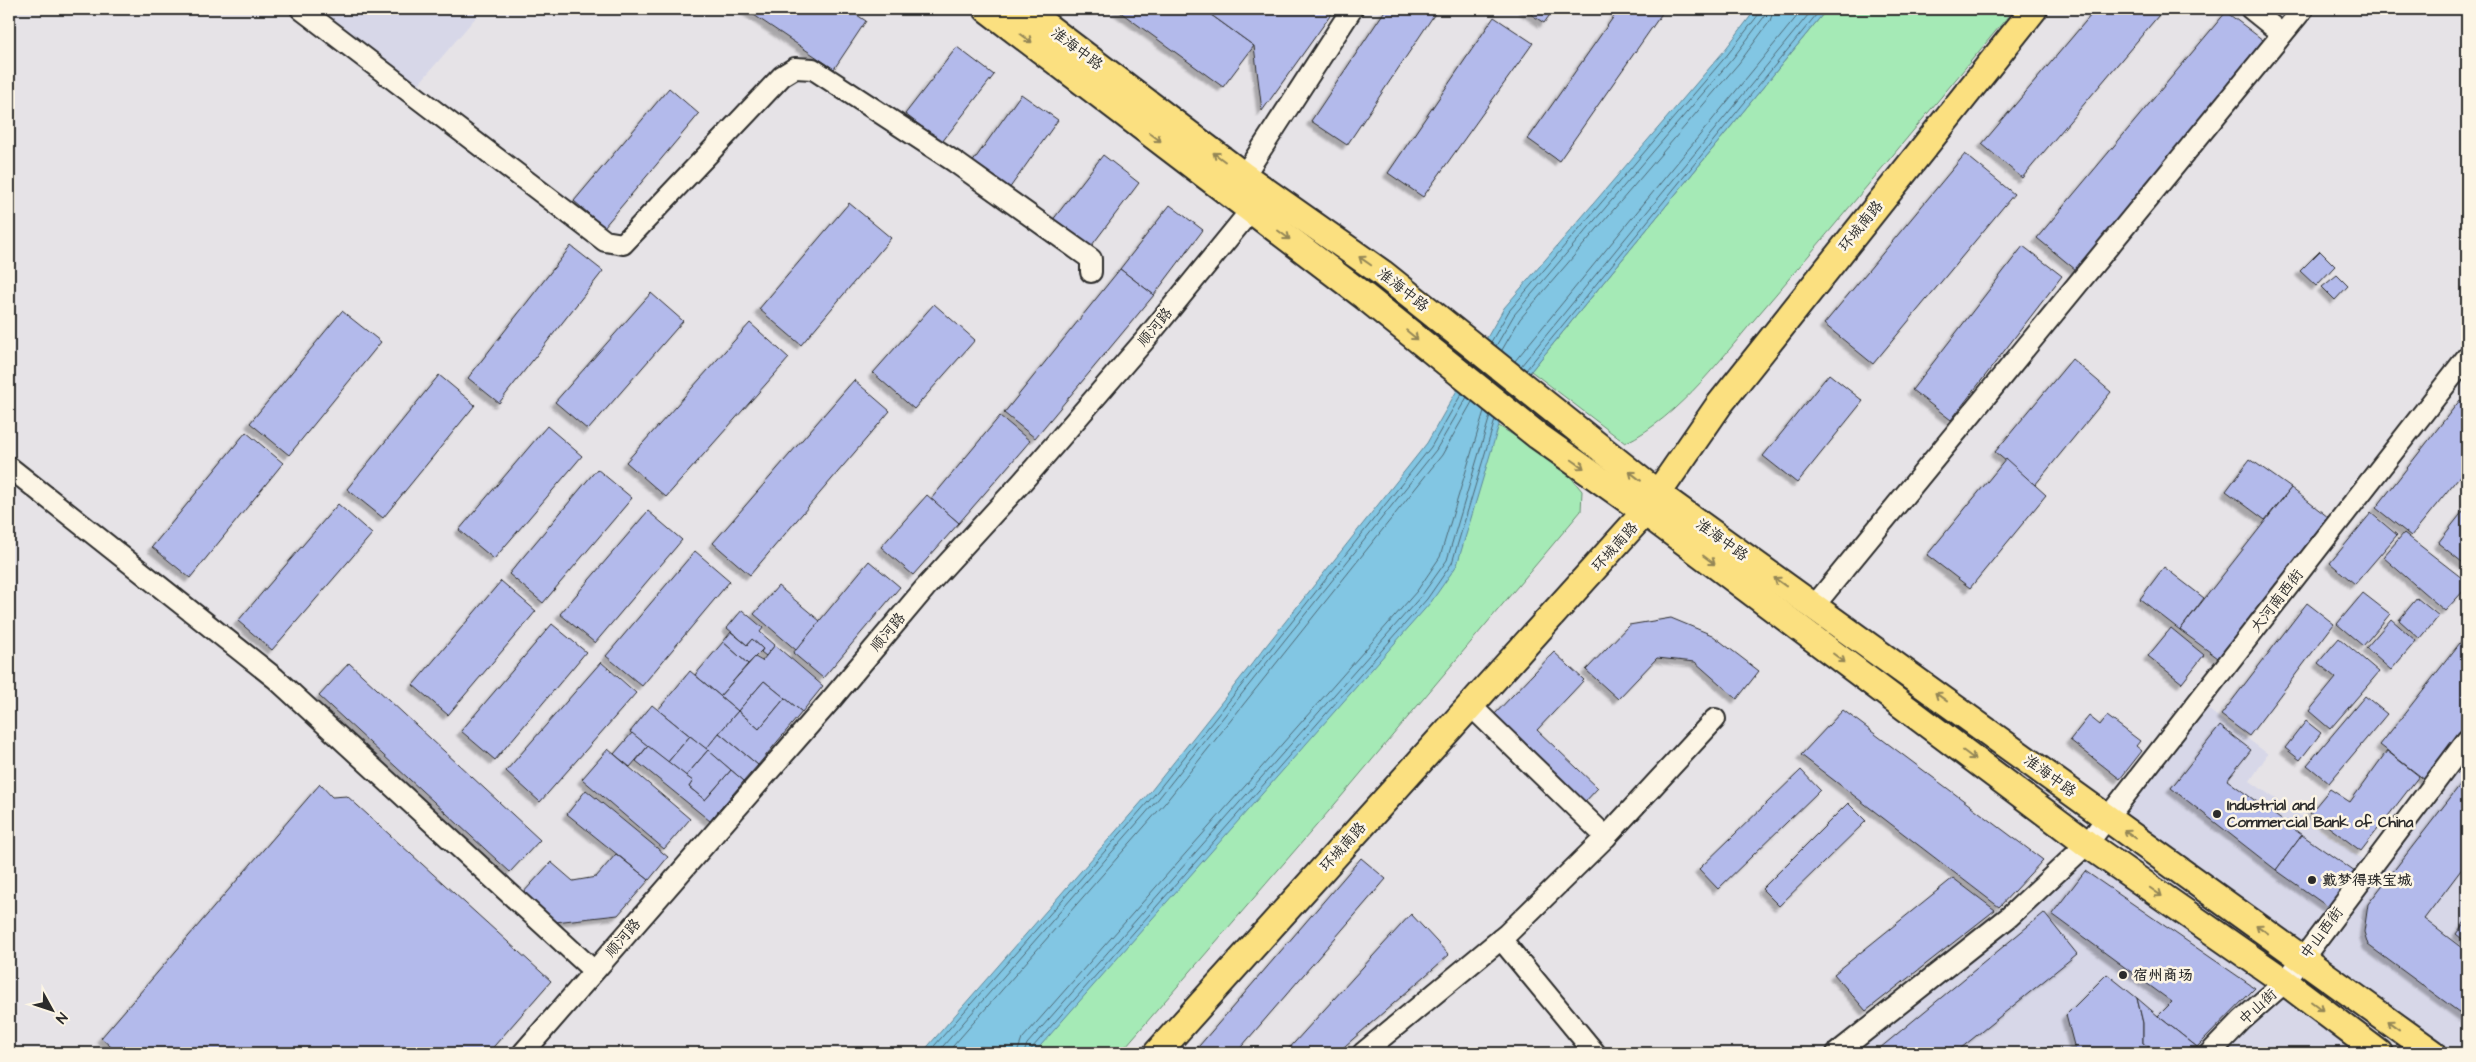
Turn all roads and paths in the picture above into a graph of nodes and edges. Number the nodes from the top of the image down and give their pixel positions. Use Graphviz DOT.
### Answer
graph roads {
  1 [pos="301,9"];
  2 [pos="987,9"];
  3 [pos="1024,9"];
  4 [pos="1352,9"];
  5 [pos="2034,9"];
  6 [pos="2251,9"];
  7 [pos="2303,9"];
  8 [pos="2282,34"];
  9 [pos="1242,193"];
  10 [pos="1090,272"];
  11 [pos="2467,357"];
  12 [pos="9,467"];
  13 [pos="1652,503"];
  14 [pos="1814,606"];
  15 [pos="1471,706"];
  16 [pos="1715,719"];
  17 [pos="2467,740"];
  18 [pos="2108,818"];
  19 [pos="1606,837"];
  20 [pos="2087,844"];
  21 [pos="1501,939"];
  22 [pos="2303,959"];
  23 [pos="594,971"];
  24 [pos="2285,982"];
  25 [pos="524,1053"];
  26 [pos="1157,1053"];
  27 [pos="1363,1053"];
  28 [pos="1596,1053"];
  29 [pos="1837,1053"];
  30 [pos="2210,1053"];
  31 [pos="2379,1053"];
  32 [pos="2432,1053"];
  1 -- 10 [label="street"];
  2 -- 9 [label="main road, 淮海中路, one-way"];
  9 -- 3 [label="main road, 淮海中路, one-way"];
  4 -- 9 [label="street, 顺河路"];
  5 -- 13 [label="main road, 环城南路"];
  6 -- 8 [label="street"];
  7 -- 8 [label="street"];
  8 -- 14 [label="street"];
  9 -- 13 [label="main road, 淮海中路, one-way"];
  13 -- 9 [label="main road, 淮海中路, one-way"];
  9 -- 23 [label="street, 顺河路"];
  11 -- 18 [label="street, 大河南西街"];
  12 -- 23 [label="street"];
  14 -- 13 [label="main road, 淮海中路, one-way"];
  13 -- 15 [label="main road, 环城南路"];
  13 -- 20 [label="main road, 淮海中路, one-way"];
  18 -- 14 [label="main road, 淮海中路, one-way"];
  15 -- 19 [label="street"];
  15 -- 26 [label="main road, 环城南路"];
  16 -- 19 [label="street"];
  17 -- 22 [label="street, 中山西街"];
  18 -- 20 [label="street, 大河南西街"];
  22 -- 18 [label="main road, 淮海中路, one-way"];
  19 -- 21 [label="street"];
  20 -- 24 [label="main road, 淮海中路, one-way"];
  20 -- 29 [label="street, 大河南西街"];
  21 -- 27 [label="street"];
  21 -- 28 [label="street"];
  22 -- 24 [label="street, 中山西街"];
  32 -- 22 [label="main road, 淮海中路, one-way"];
  23 -- 25 [label="street, 顺河路"];
  24 -- 30 [label="street, 中山街"];
  24 -- 31 [label="main road, 淮海中路, one-way"];
}
